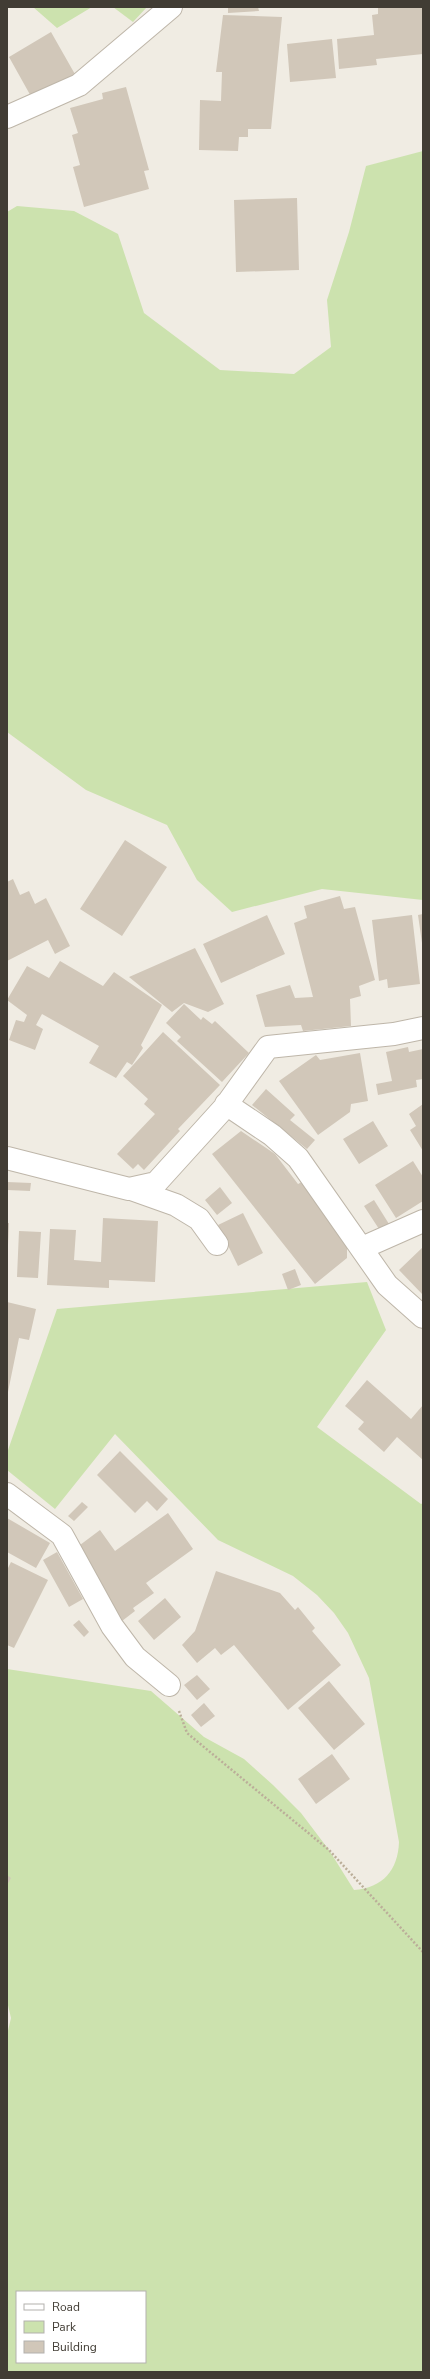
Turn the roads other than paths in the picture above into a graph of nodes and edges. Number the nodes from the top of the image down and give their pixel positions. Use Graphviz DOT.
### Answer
graph roads {
  1 [pos="171,7"];
  2 [pos="7,117"];
  3 [pos="423,1028"];
  4 [pos="226,1104"];
  5 [pos="7,1158"];
  6 [pos="129,1189"];
  7 [pos="423,1221"];
  8 [pos="217,1244"];
  9 [pos="362,1248"];
  10 [pos="423,1317"];
  11 [pos="7,1494"];
  12 [pos="169,1685"];
  1 -- 2 [label="street"];
  3 -- 4 [label="street"];
  4 -- 6 [label="street"];
  4 -- 9 [label="street"];
  5 -- 6 [label="street"];
  6 -- 8 [label="street"];
  7 -- 9 [label="street"];
  9 -- 10 [label="street"];
  11 -- 12 [label="street"];
}
